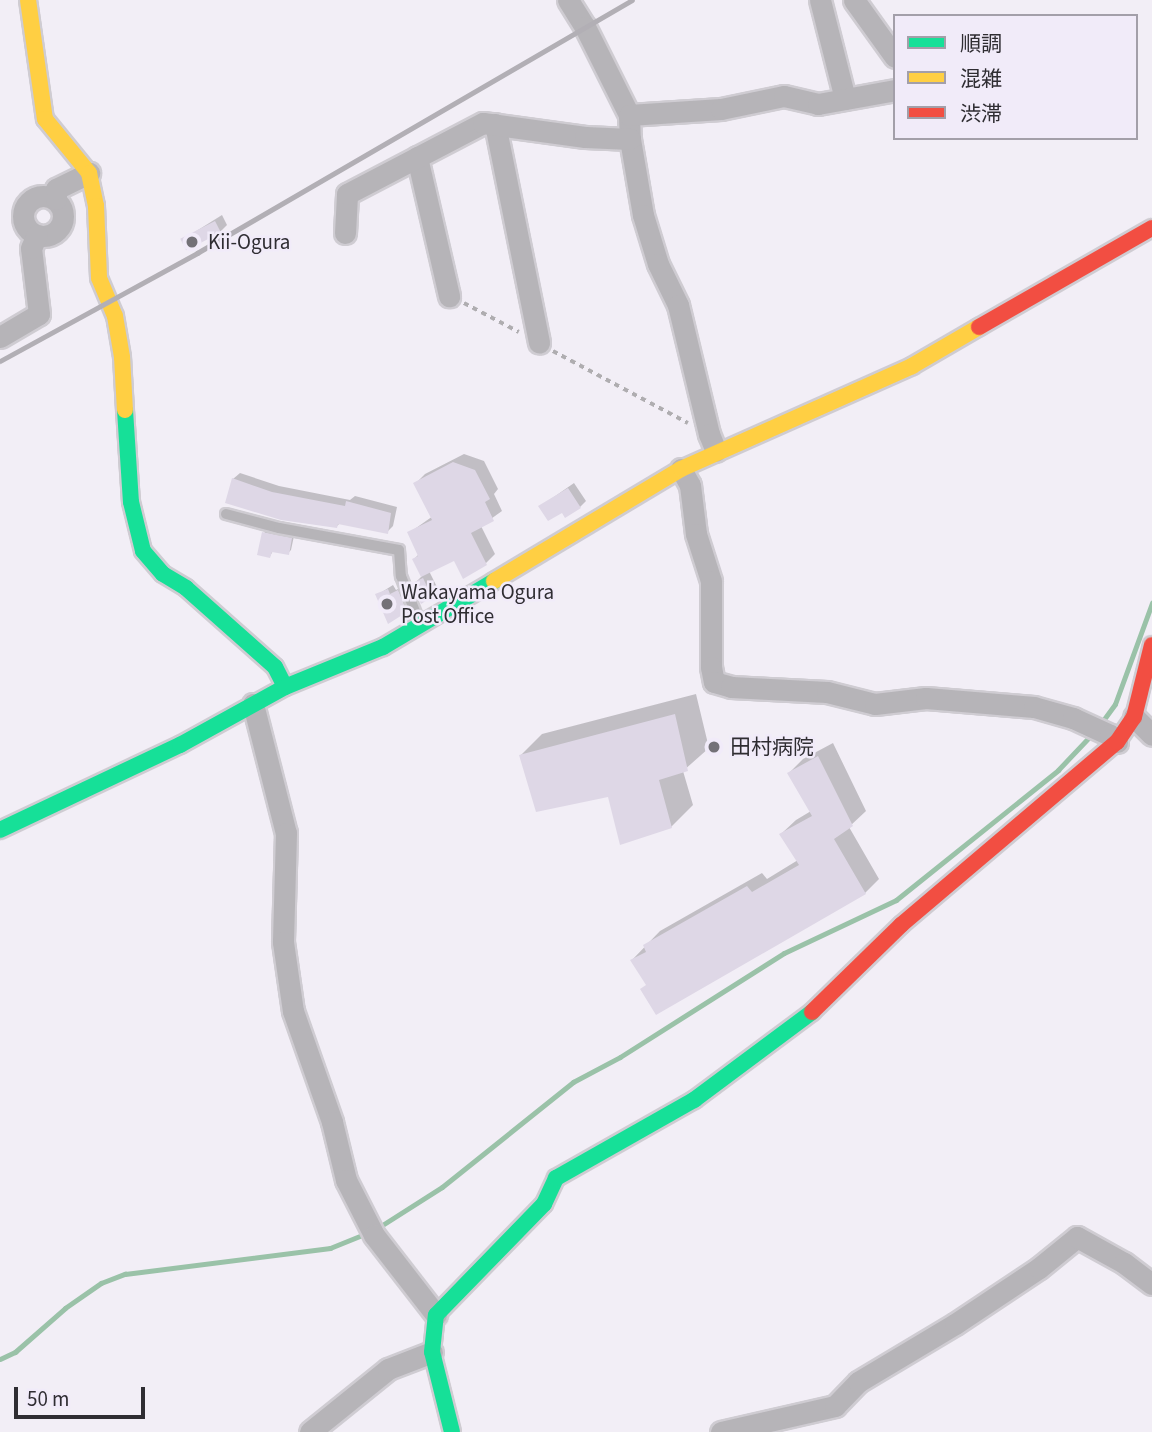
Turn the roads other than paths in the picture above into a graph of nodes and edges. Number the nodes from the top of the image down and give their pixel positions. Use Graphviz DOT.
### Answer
graph roads {
  1 [pos="28,0"];
  2 [pos="568,0"];
  3 [pos="820,0"];
  4 [pos="854,0"];
  5 [pos="893,54"];
  6 [pos="893,90"];
  7 [pos="845,99"];
  8 [pos="629,115"];
  9 [pos="495,124"];
  10 [pos="630,139"];
  11 [pos="417,157"];
  12 [pos="89,173"];
  13 [pos="1152,228"];
  14 [pos="345,233"];
  15 [pos="449,296"];
  16 [pos="0,337"];
  17 [pos="539,343"];
  18 [pos="713,442"];
  19 [pos="681,469"];
  20 [pos="226,514"];
  21 [pos="421,626"];
  22 [pos="1152,645"];
  23 [pos="285,687"];
  24 [pos="253,704"];
  25 [pos="1134,717"];
  26 [pos="1152,735"];
  27 [pos="1114,739"];
  28 [pos="0,831"];
  29 [pos="1152,1284"];
  30 [pos="436,1315"];
  31 [pos="432,1352"];
  32 [pos="310,1432"];
  33 [pos="452,1432"];
  34 [pos="721,1432"];
  1 -- 12 [label="street"];
  2 -- 8 [label="street"];
  3 -- 7 [label="street"];
  4 -- 5 [label="street"];
  6 -- 7 [label="street"];
  7 -- 8 [label="street"];
  8 -- 10 [label="street"];
  9 -- 10 [label="street"];
  9 -- 11 [label="street"];
  9 -- 17 [label="street"];
  10 -- 18 [label="street"];
  11 -- 14 [label="street"];
  11 -- 15 [label="street"];
  12 -- 16 [label="street"];
  12 -- 23 [label="street"];
  13 -- 18 [label="street"];
  18 -- 19 [label="street"];
  19 -- 21 [label="street"];
  19 -- 27 [label="street"];
  20 -- 21 [label="lane"];
  21 -- 23 [label="street"];
  22 -- 25 [label="street"];
  23 -- 24 [label="street"];
  24 -- 28 [label="street"];
  24 -- 30 [label="street"];
  25 -- 26 [label="street"];
  25 -- 27 [label="street"];
  27 -- 30 [label="street"];
  29 -- 34 [label="street"];
  30 -- 31 [label="street"];
  31 -- 32 [label="street"];
  31 -- 33 [label="street"];
}
